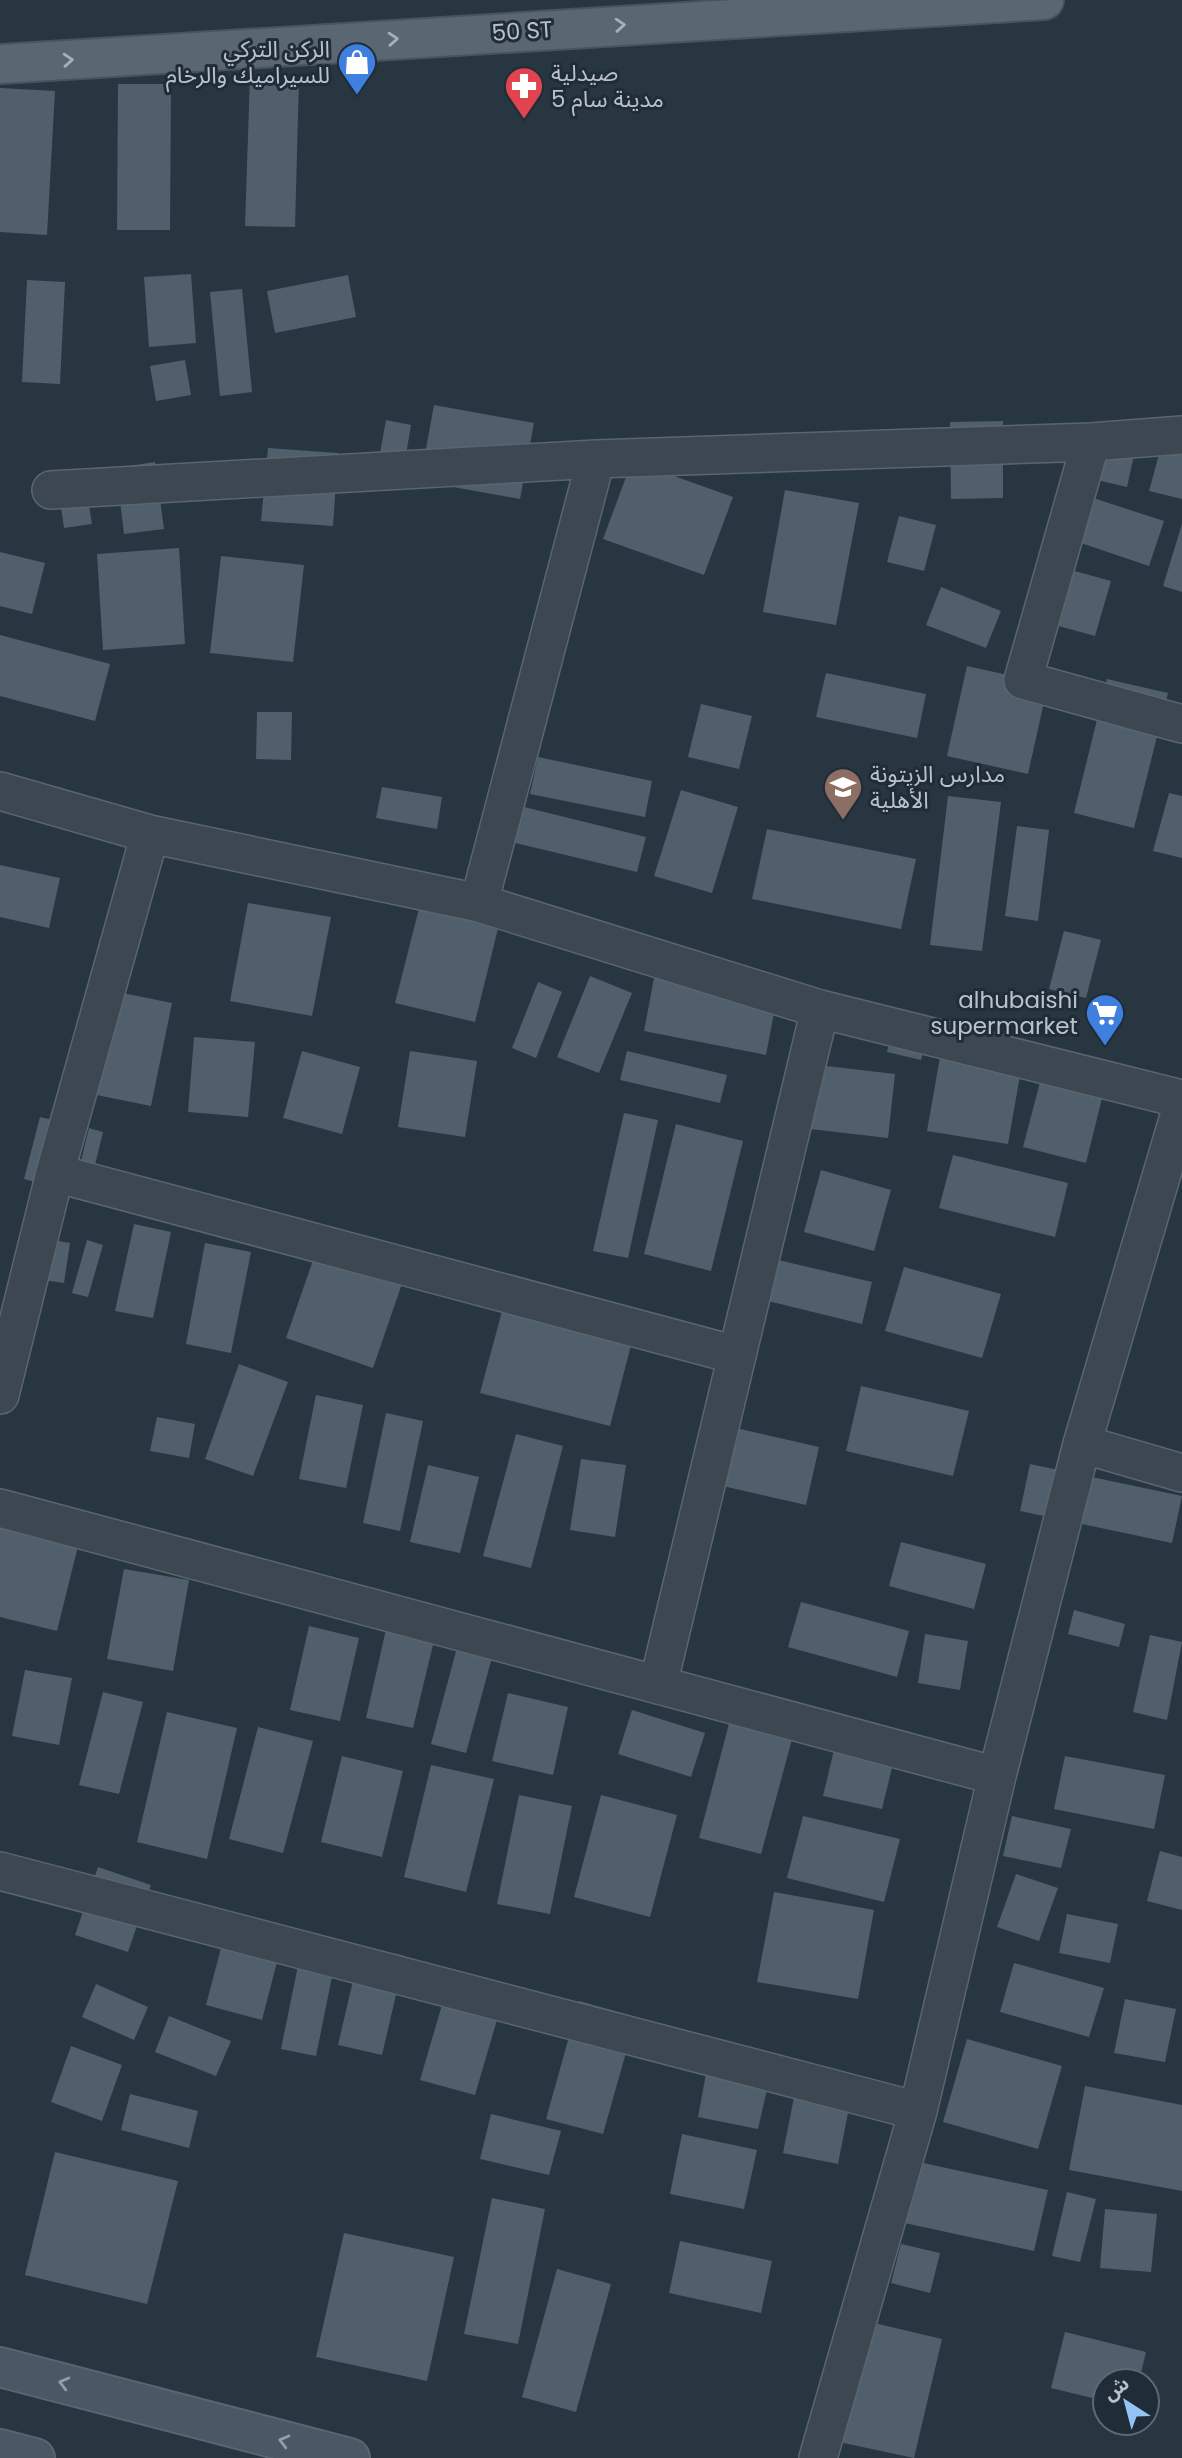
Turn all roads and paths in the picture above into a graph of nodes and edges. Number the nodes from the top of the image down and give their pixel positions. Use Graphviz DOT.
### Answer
graph roads {
  1 [pos="1044,0"];
  2 [pos="0,64"];
  3 [pos="1182,435"];
  4 [pos="1091,442"];
  5 [pos="596,459"];
  6 [pos="51,490"];
  7 [pos="1182,724"];
  8 [pos="0,791"];
  9 [pos="149,834"];
  10 [pos="479,903"];
  11 [pos="820,1009"];
  12 [pos="1182,1098"];
  13 [pos="1182,1106"];
  14 [pos="55,1172"];
  15 [pos="736,1355"];
  16 [pos="0,1395"];
  17 [pos="1082,1444"];
  18 [pos="1182,1473"];
  19 [pos="0,1508"];
  20 [pos="658,1685"];
  21 [pos="998,1776"];
  22 [pos="0,1871"];
  23 [pos="918,2111"];
  24 [pos="0,2367"];
  25 [pos="0,2449"];
  26 [pos="35,2458"];
  27 [pos="350,2458"];
  28 [pos="818,2458"];
  2 -- 1 [label="main road, 50 ST, one-way"];
  3 -- 4 [label="street"];
  4 -- 5 [label="street"];
  4 -- 7 [label="street"];
  5 -- 6 [label="street"];
  5 -- 10 [label="street"];
  8 -- 9 [label="street"];
  9 -- 10 [label="street"];
  9 -- 14 [label="street"];
  10 -- 11 [label="street"];
  11 -- 12 [label="street"];
  11 -- 15 [label="street"];
  13 -- 17 [label="street"];
  14 -- 15 [label="street"];
  14 -- 16 [label="street"];
  15 -- 20 [label="street"];
  17 -- 18 [label="street"];
  17 -- 21 [label="street"];
  19 -- 20 [label="street"];
  20 -- 21 [label="street"];
  21 -- 23 [label="street"];
  22 -- 23 [label="street"];
  23 -- 28 [label="street"];
  27 -- 24 [label="street, one-way"];
  25 -- 26 [label="street"];
}
